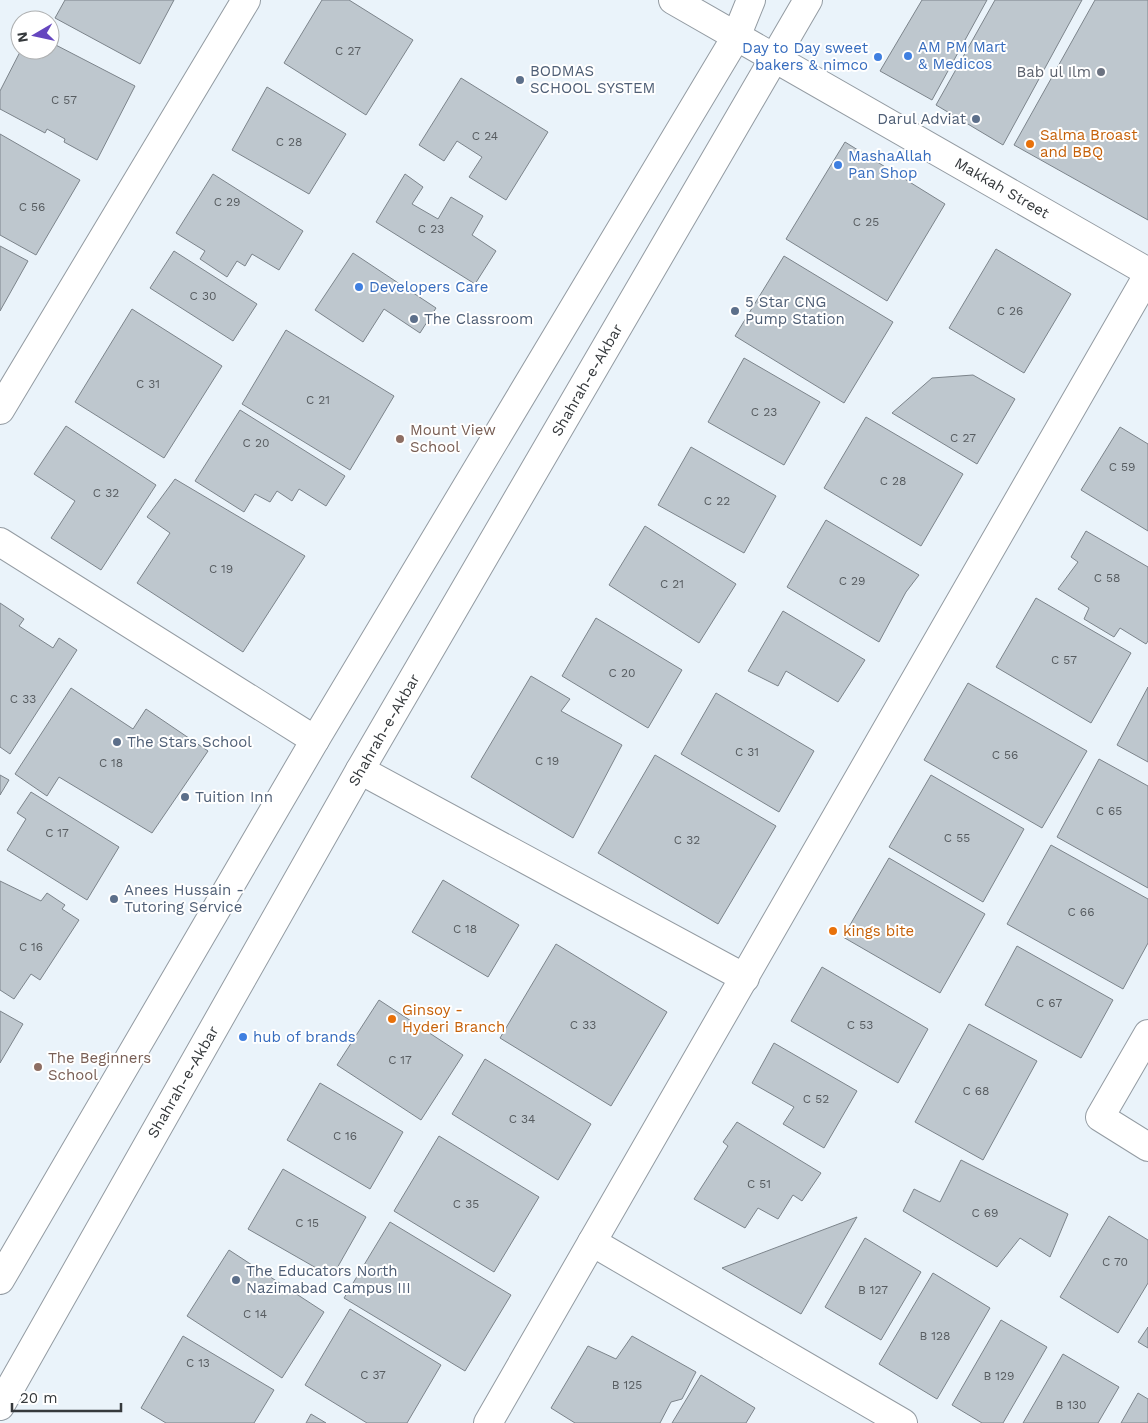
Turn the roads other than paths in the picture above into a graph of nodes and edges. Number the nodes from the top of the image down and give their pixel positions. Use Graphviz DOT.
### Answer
graph roads {
  1 [pos="246,0"];
  2 [pos="673,0"];
  3 [pos="751,0"];
  4 [pos="808,0"];
  5 [pos="736,37"];
  6 [pos="774,58"];
  7 [pos="1148,274"];
  8 [pos="0,410"];
  9 [pos="0,542"];
  10 [pos="315,740"];
  11 [pos="360,770"];
  12 [pos="745,978"];
  13 [pos="1148,1034"];
  14 [pos="1148,1147"];
  15 [pos="592,1242"];
  16 [pos="0,1280"];
  17 [pos="0,1406"];
  18 [pos="488,1423"];
  19 [pos="903,1423"];
  1 -- 8 [label="street"];
  2 -- 5 [label="street, Makkah Street"];
  3 -- 5 [label="street"];
  4 -- 6 [label="street, Shahrah-e-Akbar"];
  5 -- 6 [label="street, Makkah Street"];
  5 -- 10 [label="street"];
  6 -- 7 [label="street, Makkah Street"];
  6 -- 11 [label="street, Shahrah-e-Akbar"];
  7 -- 12 [label="street"];
  9 -- 10 [label="street"];
  10 -- 16 [label="street"];
  11 -- 12 [label="street"];
  11 -- 17 [label="street, Shahrah-e-Akbar"];
  12 -- 15 [label="street"];
  13 -- 14 [label="street"];
  15 -- 18 [label="street"];
  15 -- 19 [label="street"];
}
